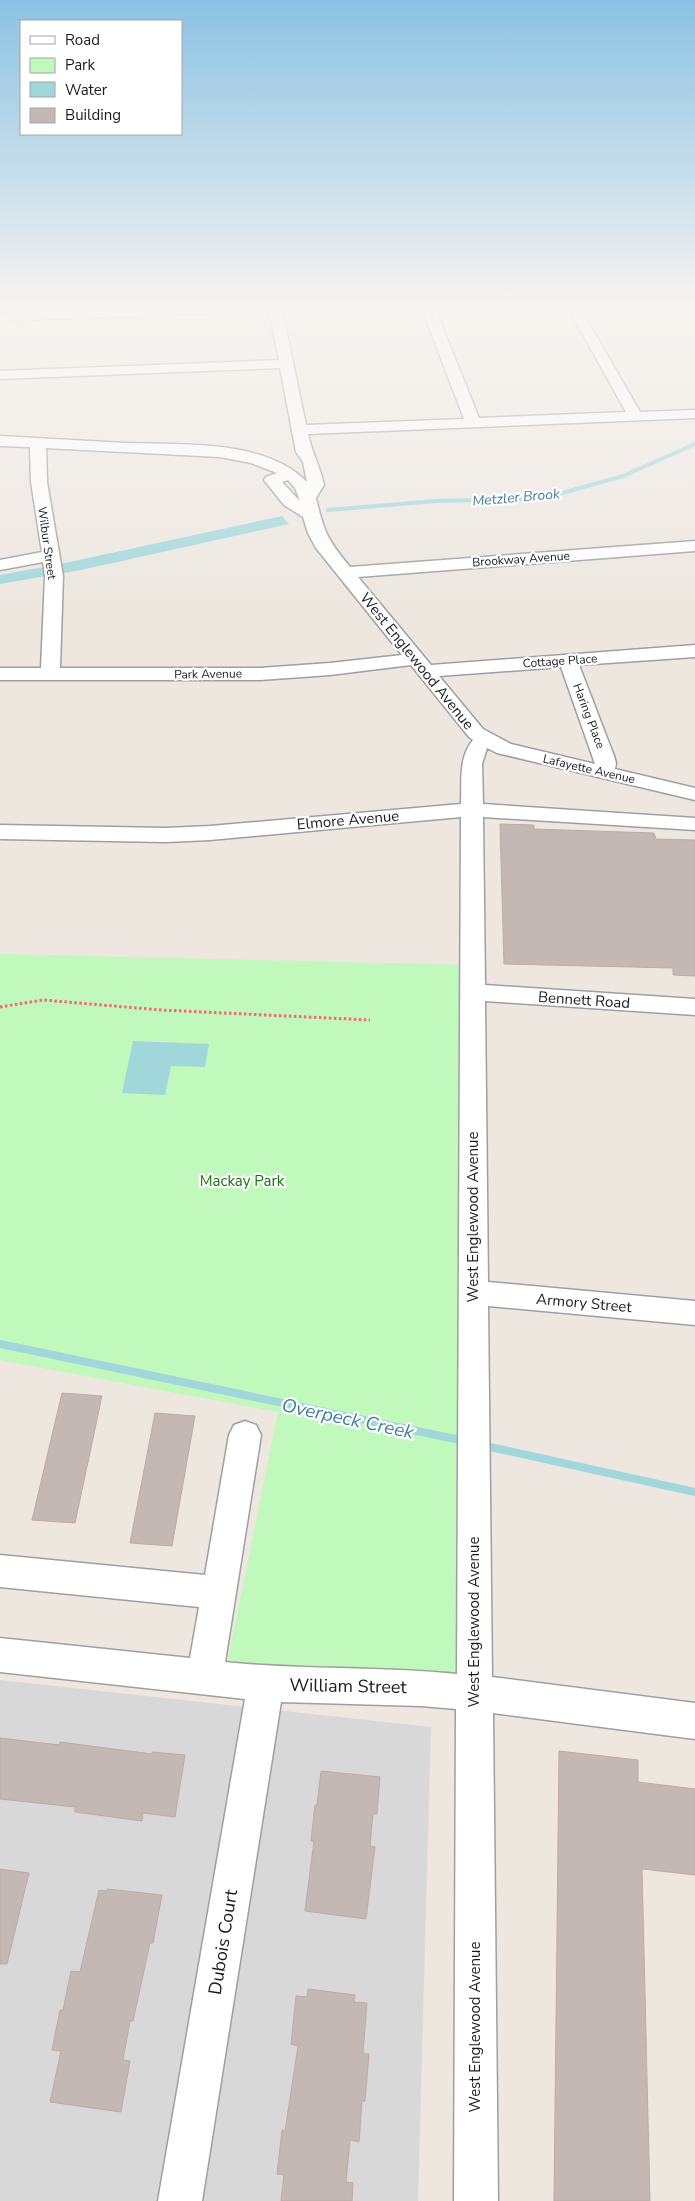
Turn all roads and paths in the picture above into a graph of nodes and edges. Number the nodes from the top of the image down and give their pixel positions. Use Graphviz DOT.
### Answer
graph roads {
  1 [pos="295,409"];
  2 [pos="467,409"];
  3 [pos="631,409"];
  4 [pos="695,414"];
  5 [pos="635,416"];
  6 [pos="473,423"];
  7 [pos="299,430"];
  8 [pos="0,441"];
  9 [pos="38,442"];
  10 [pos="304,452"];
  11 [pos="283,471"];
  12 [pos="309,506"];
  13 [pos="695,546"];
  14 [pos="51,563"];
  15 [pos="0,565"];
  16 [pos="346,573"];
  17 [pos="695,651"];
  18 [pos="568,660"];
  19 [pos="421,665"];
  20 [pos="0,674"];
  21 [pos="50,674"];
  22 [pos="484,739"];
  23 [pos="604,772"];
  24 [pos="695,794"];
  25 [pos="472,810"];
  26 [pos="695,824"];
  27 [pos="0,832"];
  28 [pos="474,992"];
  29 [pos="0,1007"];
  30 [pos="695,1007"];
  31 [pos="370,1020"];
  32 [pos="474,1293"];
  33 [pos="695,1313"];
  34 [pos="245,1435"];
  35 [pos="0,1571"];
  36 [pos="219,1593"];
  37 [pos="0,1655"];
  38 [pos="205,1677"];
  39 [pos="266,1684"];
  40 [pos="474,1693"];
  41 [pos="695,1722"];
  42 [pos="180,2201"];
  43 [pos="476,2201"];
  1 -- 7 [label="street"];
  2 -- 6 [label="street"];
  3 -- 5 [label="street"];
  4 -- 5 [label="street"];
  5 -- 6 [label="street"];
  6 -- 7 [label="street"];
  7 -- 10 [label="street"];
  8 -- 9 [label="street"];
  9 -- 11 [label="street"];
  9 -- 14 [label="street, Wilbur Street"];
  10 -- 11 [label="street"];
  10 -- 12 [label="street"];
  11 -- 12 [label="street"];
  12 -- 16 [label="street, West Englewood Avenue"];
  13 -- 16 [label="street, Brookway Avenue"];
  14 -- 15 [label="street"];
  14 -- 21 [label="street, Wilbur Street"];
  16 -- 19 [label="street, West Englewood Avenue"];
  17 -- 18 [label="street, Cottage Place"];
  18 -- 19 [label="street, Cottage Place"];
  18 -- 23 [label="street, Haring Place"];
  19 -- 21 [label="street, Park Avenue"];
  19 -- 22 [label="street, West Englewood Avenue"];
  20 -- 21 [label="street, Park Avenue"];
  22 -- 23 [label="street, Lafayette Avenue"];
  22 -- 25 [label="street, West Englewood Avenue"];
  23 -- 24 [label="street, Lafayette Avenue"];
  25 -- 26 [label="street, Elmore Avenue"];
  25 -- 27 [label="street, Elmore Avenue"];
  25 -- 28 [label="street, West Englewood Avenue"];
  28 -- 30 [label="street, Bennett Road"];
  28 -- 32 [label="street, West Englewood Avenue"];
  29 -- 31 [label="path"];
  32 -- 33 [label="street, Armory Street"];
  32 -- 40 [label="street, West Englewood Avenue"];
  34 -- 36 [label="street"];
  35 -- 36 [label="street"];
  36 -- 38 [label="street"];
  37 -- 38 [label="street, William Street"];
  38 -- 39 [label="street, William Street"];
  39 -- 40 [label="street, William Street"];
  39 -- 42 [label="street, Dubois Court"];
  40 -- 41 [label="street, William Street"];
  40 -- 43 [label="street, West Englewood Avenue"];
}
